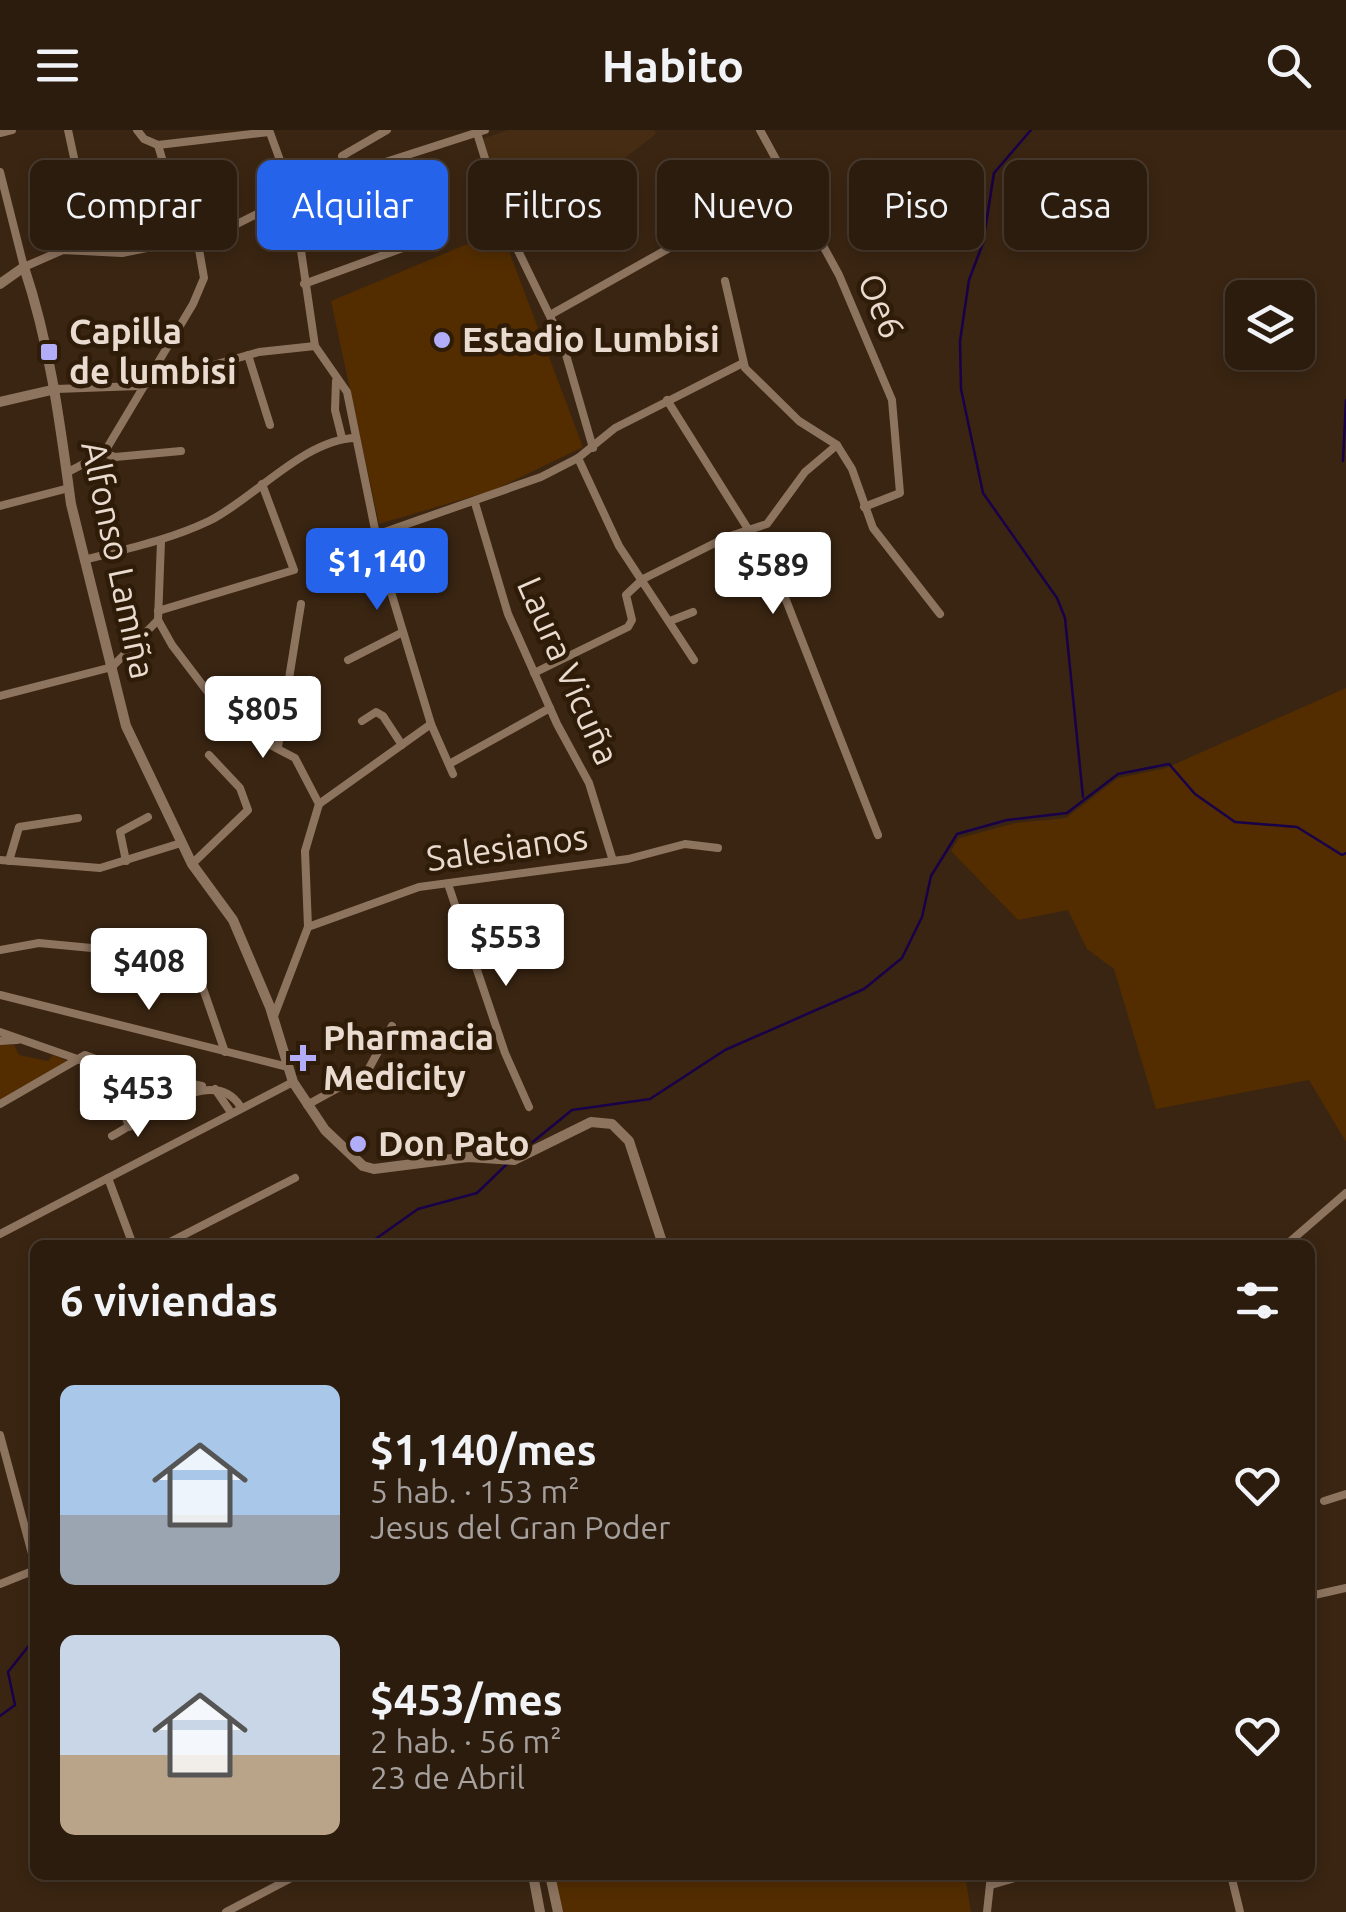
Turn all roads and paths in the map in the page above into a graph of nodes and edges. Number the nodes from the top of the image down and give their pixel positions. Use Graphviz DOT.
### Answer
graph roads {
  1 [pos="12,130"];
  2 [pos="68,130"];
  3 [pos="137,130"];
  4 [pos="168,130"];
  5 [pos="387,130"];
  6 [pos="760,130"];
  7 [pos="269,131"];
  8 [pos="481,132"];
  9 [pos="0,133"];
  10 [pos="170,144"];
  11 [pos="158,145"];
  12 [pos="74,160"];
  13 [pos="162,160"];
  14 [pos="280,160"];
  15 [pos="343,160"];
  16 [pos="396,160"];
  17 [pos="0,172"];
  18 [pos="3,200"];
  19 [pos="63,250"];
  20 [pos="63,250"];
  21 [pos="137,250"];
  22 [pos="199,250"];
  23 [pos="300,250"];
  24 [pos="397,250"];
  25 [pos="665,250"];
  26 [pos="24,267"];
  27 [pos="726,282"];
  28 [pos="0,284"];
  29 [pos="304,284"];
  30 [pos="550,315"];
  31 [pos="315,346"];
  32 [pos="248,355"];
  33 [pos="743,363"];
  34 [pos="336,381"];
  35 [pos="148,384"];
  36 [pos="56,389"];
  37 [pos="667,400"];
  38 [pos="0,402"];
  39 [pos="270,426"];
  40 [pos="342,438"];
  41 [pos="356,438"];
  42 [pos="836,446"];
  43 [pos="593,448"];
  44 [pos="181,451"];
  45 [pos="104,453"];
  46 [pos="578,458"];
  47 [pos="70,471"];
  48 [pos="262,484"];
  49 [pos="69,488"];
  50 [pos="475,503"];
  51 [pos="0,506"];
  52 [pos="864,507"];
  53 [pos="749,528"];
  54 [pos="376,534"];
  55 [pos="161,540"];
  56 [pos="84,560"];
  57 [pos="642,579"];
  58 [pos="301,604"];
  59 [pos="694,612"];
  60 [pos="940,614"];
  61 [pos="158,616"];
  62 [pos="670,621"];
  63 [pos="403,632"];
  64 [pos="348,660"];
  65 [pos="694,660"];
  66 [pos="112,667"];
  67 [pos="534,673"];
  68 [pos="0,696"];
  69 [pos="550,708"];
  70 [pos="362,722"];
  71 [pos="430,724"];
  72 [pos="402,745"];
  73 [pos="278,747"];
  74 [pos="209,755"];
  75 [pos="451,763"];
  76 [pos="453,774"];
  77 [pos="318,804"];
  78 [pos="78,818"];
  79 [pos="148,818"];
  80 [pos="878,835"];
  81 [pos="181,843"];
  82 [pos="718,848"];
  83 [pos="5,861"];
  84 [pos="126,861"];
  85 [pos="613,861"];
  86 [pos="192,864"];
  87 [pos="448,884"];
  88 [pos="308,927"];
  89 [pos="0,950"];
  90 [pos="0,994"];
  91 [pos="273,1017"];
  92 [pos="392,1026"];
  93 [pos="0,1032"];
  94 [pos="17,1040"];
  95 [pos="0,1041"];
  96 [pos="225,1052"];
  97 [pos="79,1056"];
  98 [pos="107,1063"];
  99 [pos="288,1067"];
  100 [pos="293,1082"];
  101 [pos="202,1086"];
  102 [pos="215,1089"];
  103 [pos="0,1104"];
  104 [pos="307,1105"];
  105 [pos="240,1106"];
  106 [pos="529,1107"];
  107 [pos="230,1111"];
  108 [pos="129,1127"];
  109 [pos="112,1136"];
  110 [pos="108,1178"];
  111 [pos="295,1178"];
  112 [pos="1346,1194"];
  113 [pos="0,1234"];
  114 [pos="131,1240"];
  115 [pos="174,1240"];
  116 [pos="661,1240"];
  117 [pos="1292,1240"];
  118 [pos="0,1435"];
  119 [pos="1346,1494"];
  120 [pos="1324,1502"];
  121 [pos="30,1549"];
  122 [pos="30,1570"];
  123 [pos="0,1584"];
  124 [pos="1346,1588"];
  125 [pos="1315,1595"];
  126 [pos="288,1880"];
  127 [pos="534,1880"];
  128 [pos="551,1880"];
  129 [pos="991,1880"];
  130 [pos="1232,1880"];
  131 [pos="226,1912"];
  132 [pos="540,1912"];
  133 [pos="558,1912"];
  134 [pos="986,1912"];
  135 [pos="1240,1912"];
  1 -- 9 [label="street"];
  2 -- 12 [label="street"];
  3 -- 11 [label="street"];
  4 -- 10 [label="street"];
  5 -- 15 [label="street"];
  6 -- 52 [label="street, Oe6"];
  7 -- 10 [label="street"];
  7 -- 14 [label="street"];
  8 -- 16 [label="street"];
  8 -- 30 [label="street"];
  10 -- 11 [label="street"];
  11 -- 13 [label="street"];
  17 -- 18 [label="street, Alfonso Lamiña"];
  18 -- 26 [label="street, Alfonso Lamiña"];
  19 -- 21 [label="street"];
  20 -- 26 [label="street"];
  22 -- 35 [label="street"];
  23 -- 29 [label="street"];
  24 -- 29 [label="street"];
  25 -- 30 [label="street"];
  26 -- 28 [label="street"];
  26 -- 36 [label="street, Alfonso Lamiña"];
  27 -- 33 [label="street"];
  29 -- 31 [label="street"];
  30 -- 43 [label="street"];
  31 -- 32 [label="street"];
  31 -- 34 [label="street"];
  32 -- 35 [label="street"];
  32 -- 39 [label="street"];
  33 -- 37 [label="street"];
  33 -- 42 [label="street"];
  34 -- 40 [label="street"];
  34 -- 41 [label="street"];
  35 -- 36 [label="street"];
  35 -- 45 [label="street"];
  36 -- 38 [label="street"];
  36 -- 47 [label="street, Alfonso Lamiña"];
  37 -- 43 [label="street"];
  37 -- 53 [label="street"];
  40 -- 41 [label="street"];
  40 -- 48 [label="street"];
  41 -- 54 [label="street"];
  42 -- 52 [label="street"];
  42 -- 53 [label="street"];
  43 -- 46 [label="street"];
  44 -- 45 [label="street"];
  45 -- 47 [label="street"];
  46 -- 50 [label="street"];
  46 -- 57 [label="street"];
  47 -- 49 [label="street, Alfonso Lamiña"];
  48 -- 55 [label="street"];
  48 -- 61 [label="street"];
  49 -- 51 [label="street"];
  49 -- 56 [label="street, Alfonso Lamiña"];
  50 -- 54 [label="street"];
  50 -- 67 [label="street, Laura Vicuña"];
  52 -- 60 [label="street"];
  53 -- 57 [label="street"];
  53 -- 80 [label="street"];
  54 -- 63 [label="street"];
  55 -- 56 [label="street"];
  55 -- 61 [label="street"];
  56 -- 66 [label="street, Alfonso Lamiña"];
  57 -- 62 [label="street"];
  57 -- 67 [label="street"];
  58 -- 73 [label="street"];
  59 -- 62 [label="street"];
  61 -- 66 [label="street"];
  61 -- 73 [label="street"];
  62 -- 65 [label="street"];
  63 -- 64 [label="street"];
  63 -- 71 [label="street"];
  66 -- 68 [label="street"];
  66 -- 81 [label="street, Alfonso Lamiña"];
  67 -- 69 [label="street, Laura Vicuña"];
  69 -- 75 [label="street"];
  69 -- 85 [label="street, Laura Vicuña"];
  70 -- 72 [label="street"];
  71 -- 72 [label="street"];
  71 -- 75 [label="street"];
  72 -- 77 [label="street"];
  73 -- 77 [label="street"];
  74 -- 86 [label="street"];
  75 -- 76 [label="street"];
  77 -- 88 [label="street"];
  78 -- 83 [label="street"];
  79 -- 84 [label="street"];
  81 -- 84 [label="street"];
  81 -- 86 [label="street, Alfonso Lamiña"];
  82 -- 85 [label="street, Salesianos"];
  83 -- 84 [label="street"];
  85 -- 87 [label="street, Salesianos"];
  86 -- 91 [label="street, Alfonso Lamiña"];
  87 -- 88 [label="street, Salesianos"];
  87 -- 106 [label="street"];
  88 -- 91 [label="street"];
  89 -- 96 [label="street"];
  90 -- 96 [label="street"];
  91 -- 99 [label="street, Alfonso Lamiña"];
  92 -- 104 [label="street"];
  93 -- 94 [label="street"];
  94 -- 95 [label="street"];
  94 -- 97 [label="street"];
  96 -- 99 [label="street"];
  97 -- 98 [label="street"];
  97 -- 103 [label="street"];
  98 -- 101 [label="street"];
  98 -- 108 [label="street"];
  99 -- 100 [label="street, Alfonso Lamiña"];
  100 -- 104 [label="street, Alfonso Lamiña"];
  100 -- 105 [label="street"];
  101 -- 102 [label="street"];
  101 -- 108 [label="street"];
  102 -- 105 [label="street"];
  102 -- 107 [label="street"];
  104 -- 116 [label="street, Alfonso Lamiña"];
  105 -- 107 [label="street"];
  107 -- 110 [label="street"];
  108 -- 109 [label="street"];
  110 -- 113 [label="street"];
  110 -- 114 [label="street"];
  111 -- 115 [label="street"];
  112 -- 117 [label="street"];
  118 -- 121 [label="street"];
  119 -- 120 [label="street"];
  122 -- 123 [label="street"];
  124 -- 125 [label="street"];
  126 -- 131 [label="street"];
  127 -- 132 [label="street"];
  128 -- 133 [label="street"];
  129 -- 134 [label="street"];
  130 -- 135 [label="street"];
}
